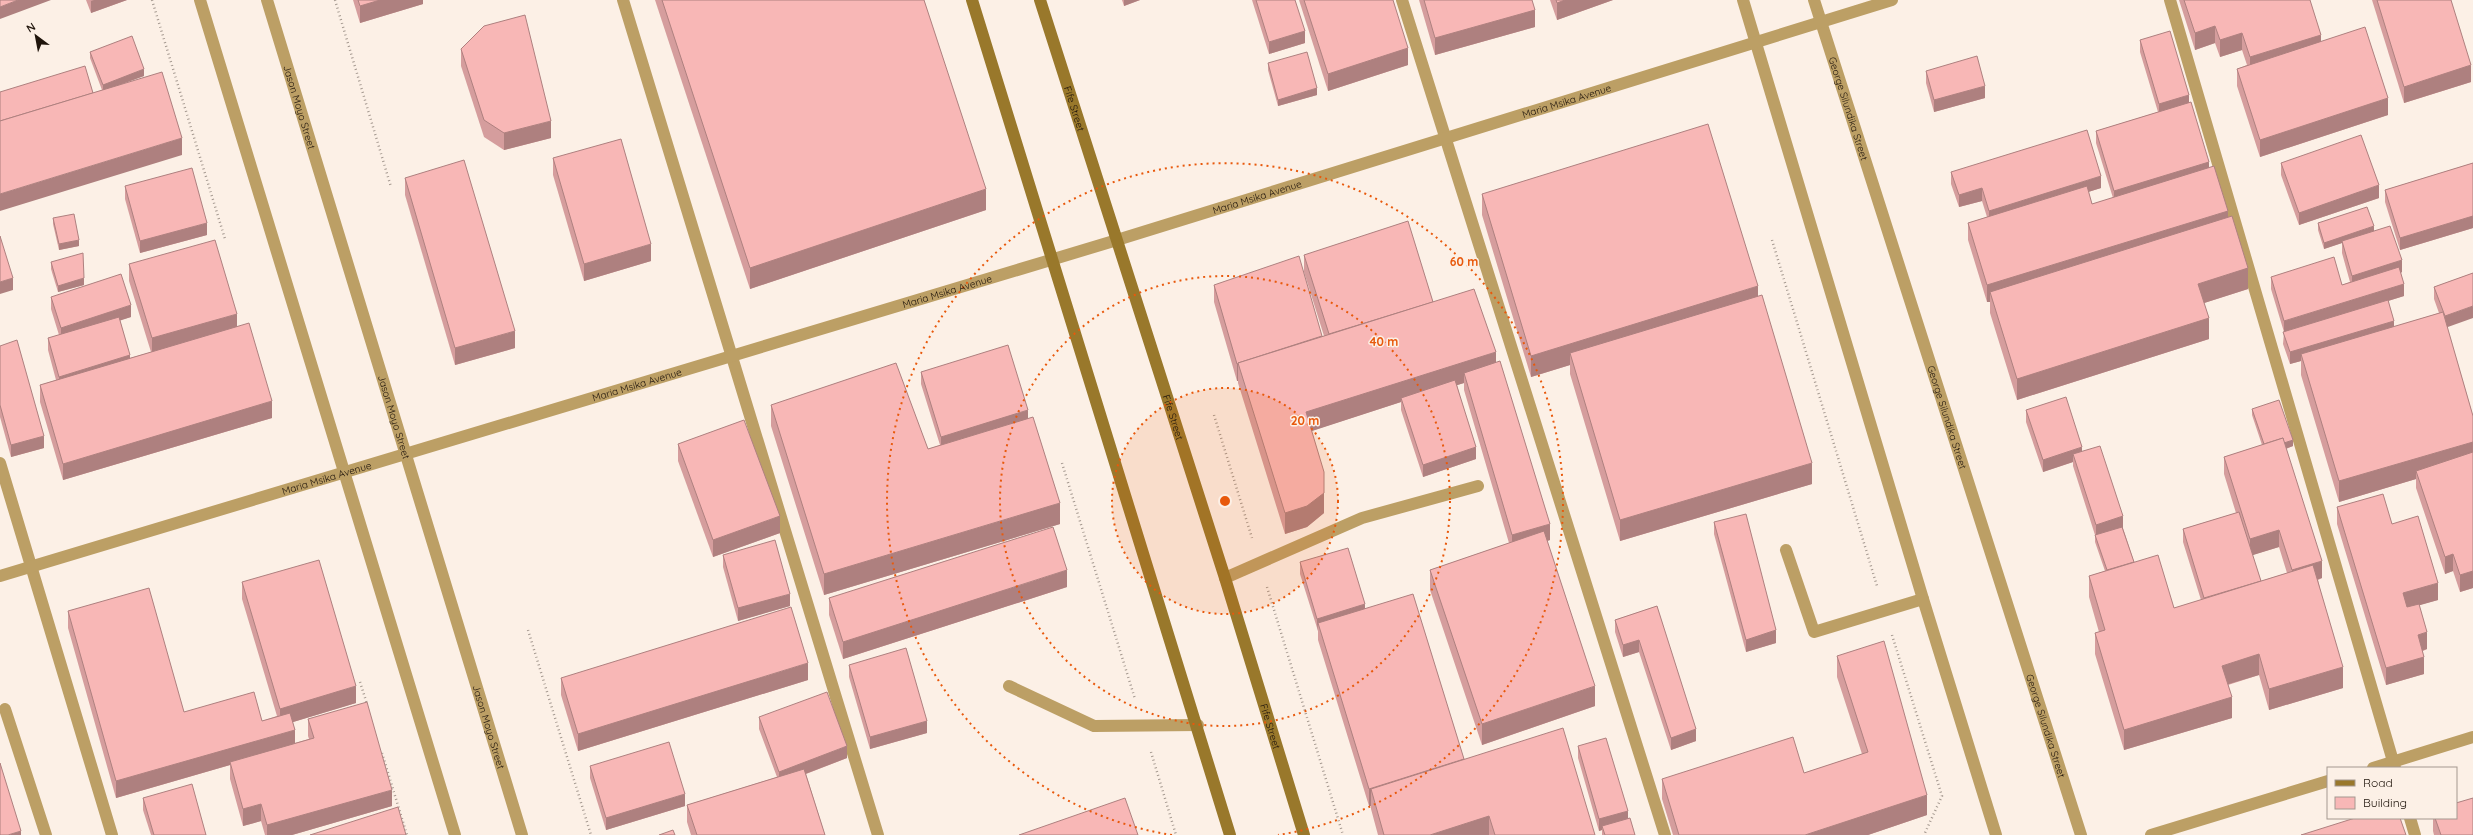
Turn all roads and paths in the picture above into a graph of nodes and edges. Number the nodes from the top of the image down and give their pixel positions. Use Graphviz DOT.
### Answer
graph roads {
  1 [pos="152,0"];
  2 [pos="200,0"];
  3 [pos="266,0"];
  4 [pos="335,0"];
  5 [pos="623,0"];
  6 [pos="972,0"];
  7 [pos="1040,0"];
  8 [pos="1402,0"];
  9 [pos="1743,0"];
  10 [pos="1814,0"];
  11 [pos="1892,0"];
  12 [pos="2170,0"];
  13 [pos="1821,22"];
  14 [pos="1756,43"];
  15 [pos="1447,139"];
  16 [pos="391,187"];
  17 [pos="225,239"];
  18 [pos="1117,240"];
  19 [pos="1772,240"];
  20 [pos="1052,259"];
  21 [pos="732,357"];
  22 [pos="1214,415"];
  23 [pos="406,454"];
  24 [pos="0,463"];
  25 [pos="1062,463"];
  26 [pos="344,473"];
  27 [pos="1478,486"];
  28 [pos="1786,550"];
  29 [pos="1260,563"];
  30 [pos="31,567"];
  31 [pos="0,576"];
  32 [pos="1225,578"];
  33 [pos="1923,599"];
  34 [pos="1885,610"];
  35 [pos="528,630"];
  36 [pos="360,682"];
  37 [pos="1009,686"];
  38 [pos="5,709"];
  39 [pos="369,711"];
  40 [pos="1198,725"];
  41 [pos="1143,726"];
  42 [pos="2473,737"];
  43 [pos="380,747"];
  44 [pos="2394,765"];
  45 [pos="2380,767"];
  46 [pos="2327,782"];
  47 [pos="2410,819"];
  48 [pos="46,835"];
  49 [pos="112,835"];
  50 [pos="407,835"];
  51 [pos="455,835"];
  52 [pos="522,835"];
  53 [pos="591,835"];
  54 [pos="878,835"];
  55 [pos="1176,835"];
  56 [pos="1230,835"];
  57 [pos="1304,835"];
  58 [pos="1343,835"];
  59 [pos="1665,835"];
  60 [pos="1924,835"];
  61 [pos="1996,835"];
  62 [pos="2081,835"];
  63 [pos="2151,835"];
  64 [pos="2415,835"];
  1 -- 17 [label="path"];
  2 -- 26 [label="street"];
  3 -- 23 [label="street, Jason Moyo Street"];
  4 -- 16 [label="path"];
  5 -- 21 [label="street"];
  6 -- 20 [label="street"];
  7 -- 18 [label="street, Fife Street"];
  8 -- 15 [label="street"];
  9 -- 14 [label="street"];
  10 -- 13 [label="street, George Silundika Street"];
  11 -- 13 [label="street, Maria Msika Avenue"];
  12 -- 44 [label="street"];
  13 -- 14 [label="street, Maria Msika Avenue"];
  13 -- 62 [label="street, George Silundika Street"];
  14 -- 15 [label="street, Maria Msika Avenue"];
  14 -- 33 [label="street"];
  15 -- 18 [label="street, Maria Msika Avenue"];
  15 -- 59 [label="street"];
  18 -- 20 [label="street, Maria Msika Avenue"];
  18 -- 32 [label="street, Fife Street"];
  19 -- 34 [label="path"];
  20 -- 21 [label="street, Maria Msika Avenue"];
  20 -- 40 [label="street"];
  21 -- 23 [label="street, Maria Msika Avenue"];
  21 -- 54 [label="street"];
  22 -- 29 [label="path"];
  23 -- 26 [label="street, Maria Msika Avenue"];
  23 -- 52 [label="street, Jason Moyo Street"];
  24 -- 30 [label="street"];
  25 -- 41 [label="path"];
  26 -- 30 [label="street, Maria Msika Avenue"];
  26 -- 51 [label="street"];
  27 -- 29 [label="street"];
  28 -- 34 [label="street"];
  29 -- 32 [label="street"];
  29 -- 58 [label="path"];
  30 -- 31 [label="street, Maria Msika Avenue"];
  30 -- 49 [label="street"];
  32 -- 57 [label="street, Fife Street"];
  33 -- 34 [label="street"];
  33 -- 61 [label="street"];
  34 -- 60 [label="path"];
  35 -- 53 [label="path"];
  36 -- 39 [label="path"];
  37 -- 41 [label="street"];
  38 -- 48 [label="street"];
  40 -- 41 [label="street"];
  40 -- 56 [label="street"];
  41 -- 55 [label="path"];
  42 -- 44 [label="street"];
  43 -- 50 [label="path"];
  44 -- 45 [label="street"];
  46 -- 63 [label="street"];
  47 -- 64 [label="street"];
}
